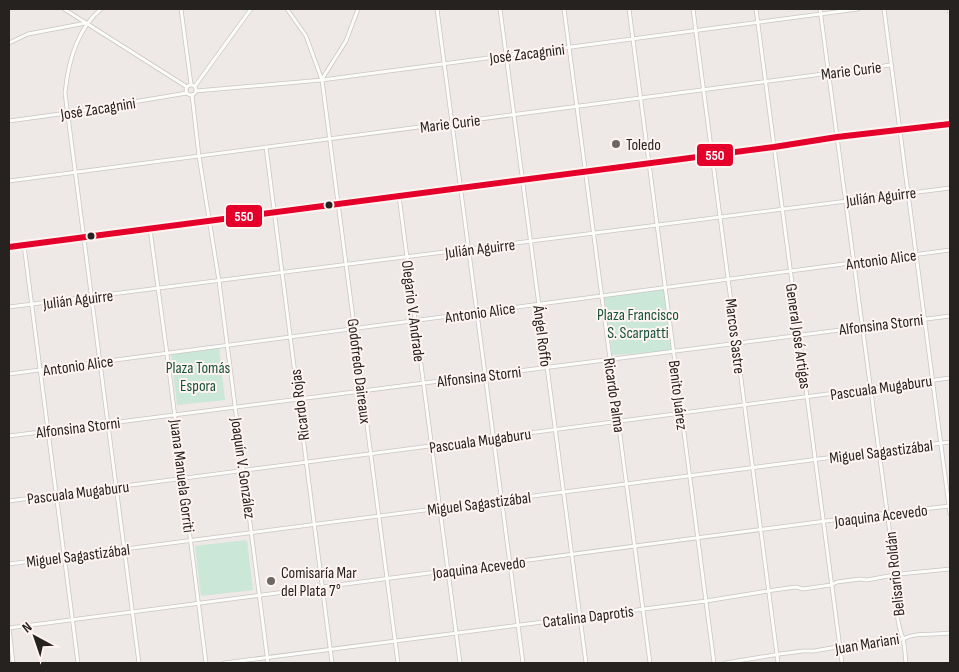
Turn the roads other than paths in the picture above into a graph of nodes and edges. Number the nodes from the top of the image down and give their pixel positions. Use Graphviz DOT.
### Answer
graph roads {
  1 [pos="64,9"];
  2 [pos="100,9"];
  3 [pos="181,9"];
  4 [pos="251,9"];
  5 [pos="287,9"];
  6 [pos="358,9"];
  7 [pos="437,9"];
  8 [pos="500,9"];
  9 [pos="564,9"];
  10 [pos="629,9"];
  11 [pos="693,9"];
  12 [pos="756,9"];
  13 [pos="858,9"];
  14 [pos="884,9"];
  15 [pos="821,11"];
  16 [pos="758,22"];
  17 [pos="87,23"];
  18 [pos="696,30"];
  19 [pos="633,39"];
  20 [pos="9,43"];
  21 [pos="569,47"];
  22 [pos="506,55"];
  23 [pos="444,64"];
  24 [pos="891,65"];
  25 [pos="829,73"];
  26 [pos="322,80"];
  27 [pos="766,82"];
  28 [pos="193,85"];
  29 [pos="187,87"];
  30 [pos="704,90"];
  31 [pos="196,92"];
  32 [pos="187,93"];
  33 [pos="192,95"];
  34 [pos="640,98"];
  35 [pos="577,106"];
  36 [pos="67,113"];
  37 [pos="514,114"];
  38 [pos="9,121"];
  39 [pos="452,123"];
  40 [pos="950,124"];
  41 [pos="900,131"];
  42 [pos="837,137"];
  43 [pos="330,139"];
  44 [pos="266,147"];
  45 [pos="774,147"];
  46 [pos="200,156"];
  47 [pos="712,156"];
  48 [pos="649,163"];
  49 [pos="74,172"];
  50 [pos="586,172"];
  51 [pos="523,180"];
  52 [pos="9,181"];
  53 [pos="460,188"];
  54 [pos="950,188"];
  55 [pos="908,193"];
  56 [pos="399,196"];
  57 [pos="846,200"];
  58 [pos="338,204"];
  59 [pos="782,209"];
  60 [pos="275,213"];
  61 [pos="720,217"];
  62 [pos="210,221"];
  63 [pos="657,225"];
  64 [pos="150,229"];
  65 [pos="594,233"];
  66 [pos="83,238"];
  67 [pos="531,241"];
  68 [pos="24,245"];
  69 [pos="9,247"];
  70 [pos="468,249"];
  71 [pos="950,250"];
  72 [pos="916,255"];
  73 [pos="407,257"];
  74 [pos="853,263"];
  75 [pos="346,265"];
  76 [pos="790,271"];
  77 [pos="282,273"];
  78 [pos="728,279"];
  79 [pos="219,281"];
  80 [pos="665,288"];
  81 [pos="158,289"];
  82 [pos="602,296"];
  83 [pos="91,297"];
  84 [pos="539,304"];
  85 [pos="31,305"];
  86 [pos="9,307"];
  87 [pos="477,313"];
  88 [pos="950,316"];
  89 [pos="924,319"];
  90 [pos="416,321"];
  91 [pos="861,326"];
  92 [pos="354,329"];
  93 [pos="799,335"];
  94 [pos="291,337"];
  95 [pos="736,343"];
  96 [pos="228,345"];
  97 [pos="673,351"];
  98 [pos="167,354"];
  99 [pos="610,359"];
  100 [pos="100,362"];
  101 [pos="547,367"];
  102 [pos="40,370"];
  103 [pos="9,374"];
  104 [pos="485,375"];
  105 [pos="950,378"];
  106 [pos="932,380"];
  107 [pos="424,383"];
  108 [pos="870,388"];
  109 [pos="362,391"];
  110 [pos="807,396"];
  111 [pos="299,399"];
  112 [pos="745,405"];
  113 [pos="236,408"];
  114 [pos="681,413"];
  115 [pos="175,415"];
  116 [pos="618,421"];
  117 [pos="108,423"];
  118 [pos="555,430"];
  119 [pos="48,431"];
  120 [pos="9,436"];
  121 [pos="493,438"];
  122 [pos="950,442"];
  123 [pos="940,444"];
  124 [pos="432,446"];
  125 [pos="878,452"];
  126 [pos="371,454"];
  127 [pos="815,460"];
  128 [pos="306,462"];
  129 [pos="753,468"];
  130 [pos="244,470"];
  131 [pos="689,476"];
  132 [pos="183,479"];
  133 [pos="627,484"];
  134 [pos="116,487"];
  135 [pos="564,492"];
  136 [pos="56,495"];
  137 [pos="502,500"];
  138 [pos="9,501"];
  139 [pos="949,506"];
  140 [pos="440,508"];
  141 [pos="887,513"];
  142 [pos="950,514"];
  143 [pos="379,516"];
  144 [pos="823,522"];
  145 [pos="314,525"];
  146 [pos="761,530"];
  147 [pos="253,533"];
  148 [pos="697,538"];
  149 [pos="191,541"];
  150 [pos="635,546"];
  151 [pos="124,549"];
  152 [pos="572,555"];
  153 [pos="64,557"];
  154 [pos="510,563"];
  155 [pos="9,564"];
  156 [pos="950,569"];
  157 [pos="448,571"];
  158 [pos="894,575"];
  159 [pos="387,579"];
  160 [pos="831,585"];
  161 [pos="322,587"];
  162 [pos="768,592"];
  163 [pos="259,596"];
  164 [pos="706,601"];
  165 [pos="198,604"];
  166 [pos="643,609"];
  167 [pos="132,612"];
  168 [pos="580,617"];
  169 [pos="72,620"];
  170 [pos="518,625"];
  171 [pos="9,628"];
  172 [pos="456,633"];
  173 [pos="950,633"];
  174 [pos="903,639"];
  175 [pos="395,641"];
  176 [pos="840,646"];
  177 [pos="331,650"];
  178 [pos="776,655"];
  179 [pos="268,658"];
  180 [pos="13,663"];
  181 [pos="78,663"];
  182 [pos="139,663"];
  183 [pos="206,663"];
  184 [pos="224,663"];
  185 [pos="268,663"];
  186 [pos="332,663"];
  187 [pos="398,663"];
  188 [pos="460,663"];
  189 [pos="523,663"];
  190 [pos="586,663"];
  191 [pos="650,663"];
  192 [pos="714,663"];
  193 [pos="724,663"];
  194 [pos="778,663"];
  195 [pos="842,663"];
  196 [pos="906,663"];
  1 -- 17 [label="street"];
  2 -- 17 [label="street"];
  3 -- 28 [label="street"];
  4 -- 28 [label="street"];
  5 -- 26 [label="street, Godofredo Daireaux"];
  6 -- 26 [label="street"];
  7 -- 23 [label="street"];
  8 -- 22 [label="street, Ángel Roffo"];
  9 -- 21 [label="street, Ricardo Palma"];
  10 -- 19 [label="street, Benito Juárez"];
  11 -- 18 [label="street, Marcos Sastre"];
  12 -- 16 [label="street, General José Artigas"];
  13 -- 15 [label="street, José Zacagnini"];
  14 -- 24 [label="street"];
  15 -- 16 [label="street, José Zacagnini"];
  15 -- 25 [label="street, Belisario Roldán"];
  16 -- 18 [label="street, José Zacagnini"];
  16 -- 27 [label="street, General José Artigas"];
  17 -- 20 [label="street"];
  17 -- 29 [label="street"];
  17 -- 36 [label="street"];
  18 -- 19 [label="street, José Zacagnini"];
  18 -- 30 [label="street, Marcos Sastre"];
  19 -- 21 [label="street, José Zacagnini"];
  19 -- 34 [label="street, Benito Juárez"];
  21 -- 22 [label="street, José Zacagnini"];
  21 -- 35 [label="street, Ricardo Palma"];
  22 -- 23 [label="street, José Zacagnini"];
  22 -- 37 [label="street, Ángel Roffo"];
  23 -- 26 [label="street, José Zacagnini"];
  23 -- 39 [label="street"];
  24 -- 25 [label="street, Marie Curie"];
  24 -- 41 [label="street"];
  25 -- 27 [label="street, Marie Curie"];
  25 -- 42 [label="street, Belisario Roldán"];
  26 -- 31 [label="street, José Zacagnini"];
  26 -- 43 [label="street, Godofredo Daireaux"];
  27 -- 30 [label="street, Marie Curie"];
  27 -- 45 [label="street, General José Artigas"];
  28 -- 29 [label="street"];
  28 -- 31 [label="street"];
  29 -- 32 [label="street"];
  30 -- 34 [label="street, Marie Curie"];
  30 -- 47 [label="street, Marcos Sastre"];
  31 -- 33 [label="street"];
  32 -- 33 [label="street"];
  32 -- 36 [label="street, José Zacagnini"];
  33 -- 46 [label="street, Joaquín V. González"];
  34 -- 35 [label="street, Marie Curie"];
  34 -- 48 [label="street, Benito Juárez"];
  35 -- 37 [label="street, Marie Curie"];
  35 -- 50 [label="street, Ricardo Palma"];
  36 -- 38 [label="street, José Zacagnini"];
  36 -- 49 [label="street"];
  37 -- 39 [label="street, Marie Curie"];
  37 -- 51 [label="street, Ángel Roffo"];
  39 -- 43 [label="street, Marie Curie"];
  39 -- 53 [label="street"];
  40 -- 41 [label="main road"];
  41 -- 42 [label="main road"];
  41 -- 55 [label="street"];
  42 -- 45 [label="main road"];
  42 -- 57 [label="street, Belisario Roldán"];
  43 -- 44 [label="street, Marie Curie"];
  43 -- 58 [label="street, Godofredo Daireaux"];
  44 -- 46 [label="street, Marie Curie"];
  44 -- 60 [label="street, Ricardo Rojas"];
  45 -- 47 [label="main road"];
  45 -- 59 [label="street, General José Artigas"];
  46 -- 49 [label="street, Marie Curie"];
  46 -- 62 [label="street, Joaquín V. González"];
  47 -- 48 [label="main road"];
  47 -- 61 [label="street, Marcos Sastre"];
  48 -- 50 [label="main road"];
  48 -- 63 [label="street, Benito Juárez"];
  49 -- 52 [label="street, Marie Curie"];
  49 -- 66 [label="street"];
  50 -- 51 [label="main road"];
  50 -- 65 [label="street, Ricardo Palma"];
  51 -- 53 [label="main road"];
  51 -- 67 [label="street, Ángel Roffo"];
  53 -- 56 [label="main road"];
  53 -- 70 [label="street"];
  54 -- 55 [label="street, Julián Aguirre"];
  55 -- 57 [label="street, Julián Aguirre"];
  55 -- 72 [label="street"];
  56 -- 58 [label="main road"];
  56 -- 73 [label="street, Olegario V. Andrade"];
  57 -- 59 [label="street, Julián Aguirre"];
  57 -- 74 [label="street, Belisario Roldán"];
  58 -- 60 [label="main road"];
  58 -- 75 [label="street, Godofredo Daireaux"];
  59 -- 61 [label="street, Julián Aguirre"];
  59 -- 76 [label="street, General José Artigas"];
  60 -- 62 [label="main road"];
  60 -- 77 [label="street, Ricardo Rojas"];
  61 -- 63 [label="street, Julián Aguirre"];
  61 -- 78 [label="street, Marcos Sastre"];
  62 -- 64 [label="main road"];
  62 -- 79 [label="street, Joaquín V. González"];
  63 -- 65 [label="street, Julián Aguirre"];
  63 -- 80 [label="street, Benito Juárez"];
  64 -- 66 [label="main road"];
  64 -- 81 [label="street, Juana Manuela Gorriti"];
  65 -- 67 [label="street, Julián Aguirre"];
  65 -- 82 [label="street, Ricardo Palma"];
  66 -- 68 [label="main road"];
  66 -- 83 [label="street"];
  67 -- 70 [label="street, Julián Aguirre"];
  67 -- 84 [label="street, Ángel Roffo"];
  68 -- 69 [label="main road"];
  68 -- 85 [label="street"];
  70 -- 73 [label="street, Julián Aguirre"];
  70 -- 87 [label="street"];
  71 -- 72 [label="street, Antonio Alice"];
  72 -- 74 [label="street, Antonio Alice"];
  72 -- 89 [label="street"];
  73 -- 75 [label="street, Julián Aguirre"];
  73 -- 90 [label="street, Olegario V. Andrade"];
  74 -- 76 [label="street, Antonio Alice"];
  74 -- 91 [label="street, Belisario Roldán"];
  75 -- 77 [label="street, Julián Aguirre"];
  75 -- 92 [label="street, Godofredo Daireaux"];
  76 -- 78 [label="street, Antonio Alice"];
  76 -- 93 [label="street, General José Artigas"];
  77 -- 79 [label="street, Julián Aguirre"];
  77 -- 94 [label="street, Ricardo Rojas"];
  78 -- 80 [label="street, Antonio Alice"];
  78 -- 95 [label="street, Marcos Sastre"];
  79 -- 81 [label="street, Julián Aguirre"];
  79 -- 96 [label="street, Joaquín V. González"];
  80 -- 82 [label="street, Antonio Alice"];
  80 -- 97 [label="street, Benito Juárez"];
  81 -- 83 [label="street, Julián Aguirre"];
  81 -- 98 [label="street, Juana Manuela Gorriti"];
  82 -- 84 [label="street, Antonio Alice"];
  82 -- 99 [label="street, Ricardo Palma"];
  83 -- 85 [label="street, Julián Aguirre"];
  83 -- 100 [label="street"];
  84 -- 87 [label="street, Antonio Alice"];
  84 -- 101 [label="street, Ángel Roffo"];
  85 -- 86 [label="street, Julián Aguirre"];
  85 -- 102 [label="street"];
  87 -- 90 [label="street, Antonio Alice"];
  87 -- 104 [label="street"];
  88 -- 89 [label="street, Alfonsina Storni"];
  89 -- 91 [label="street, Alfonsina Storni"];
  89 -- 106 [label="street"];
  90 -- 92 [label="street, Antonio Alice"];
  90 -- 107 [label="street, Olegario V. Andrade"];
  91 -- 93 [label="street, Alfonsina Storni"];
  91 -- 108 [label="street, Belisario Roldán"];
  92 -- 94 [label="street, Antonio Alice"];
  92 -- 109 [label="street, Godofredo Daireaux"];
  93 -- 95 [label="street, Alfonsina Storni"];
  93 -- 110 [label="street, General José Artigas"];
  94 -- 96 [label="street, Antonio Alice"];
  94 -- 111 [label="street, Ricardo Rojas"];
  95 -- 97 [label="street, Alfonsina Storni"];
  95 -- 112 [label="street, Marcos Sastre"];
  96 -- 98 [label="street, Antonio Alice"];
  96 -- 113 [label="street, Joaquín V. González"];
  97 -- 99 [label="street, Alfonsina Storni"];
  97 -- 114 [label="street, Benito Juárez"];
  98 -- 100 [label="street, Antonio Alice"];
  98 -- 115 [label="street, Juana Manuela Gorriti"];
  99 -- 101 [label="street, Alfonsina Storni"];
  99 -- 116 [label="street, Ricardo Palma"];
  100 -- 102 [label="street, Antonio Alice"];
  100 -- 117 [label="street"];
  101 -- 104 [label="street, Alfonsina Storni"];
  101 -- 118 [label="street, Ángel Roffo"];
  102 -- 103 [label="street, Antonio Alice"];
  102 -- 119 [label="street"];
  104 -- 107 [label="street, Alfonsina Storni"];
  104 -- 121 [label="street"];
  105 -- 106 [label="street, Pascuala Mugaburu"];
  106 -- 108 [label="street, Pascuala Mugaburu"];
  106 -- 123 [label="street"];
  107 -- 109 [label="street, Alfonsina Storni"];
  107 -- 124 [label="street, Olegario V. Andrade"];
  108 -- 110 [label="street, Pascuala Mugaburu"];
  108 -- 125 [label="street, Belisario Roldán"];
  109 -- 111 [label="street, Alfonsina Storni"];
  109 -- 126 [label="street, Godofredo Daireaux"];
  110 -- 112 [label="street, Pascuala Mugaburu"];
  110 -- 127 [label="street, General José Artigas"];
  111 -- 113 [label="street, Alfonsina Storni"];
  111 -- 128 [label="street, Ricardo Rojas"];
  112 -- 114 [label="street, Pascuala Mugaburu"];
  112 -- 129 [label="street, Marcos Sastre"];
  113 -- 115 [label="street, Alfonsina Storni"];
  113 -- 130 [label="street, Joaquín V. González"];
  114 -- 116 [label="street, Pascuala Mugaburu"];
  114 -- 131 [label="street, Benito Juárez"];
  115 -- 117 [label="street, Alfonsina Storni"];
  115 -- 132 [label="street, Juana Manuela Gorriti"];
  116 -- 118 [label="street, Pascuala Mugaburu"];
  116 -- 133 [label="street, Ricardo Palma"];
  117 -- 119 [label="street, Alfonsina Storni"];
  117 -- 134 [label="street"];
  118 -- 121 [label="street, Pascuala Mugaburu"];
  118 -- 135 [label="street, Ángel Roffo"];
  119 -- 120 [label="street, Alfonsina Storni"];
  119 -- 136 [label="street"];
  121 -- 124 [label="street, Pascuala Mugaburu"];
  121 -- 137 [label="street"];
  122 -- 123 [label="street, Miguel Sagastizábal"];
  123 -- 125 [label="street, Miguel Sagastizábal"];
  123 -- 139 [label="street"];
  124 -- 126 [label="street, Pascuala Mugaburu"];
  124 -- 140 [label="street, Olegario V. Andrade"];
  125 -- 127 [label="street, Miguel Sagastizábal"];
  125 -- 141 [label="street, Belisario Roldán"];
  126 -- 128 [label="street, Pascuala Mugaburu"];
  126 -- 143 [label="street, Godofredo Daireaux"];
  127 -- 129 [label="street, Miguel Sagastizábal"];
  127 -- 144 [label="street, General José Artigas"];
  128 -- 130 [label="street, Pascuala Mugaburu"];
  128 -- 145 [label="street, Ricardo Rojas"];
  129 -- 131 [label="street, Miguel Sagastizábal"];
  129 -- 146 [label="street, Marcos Sastre"];
  130 -- 132 [label="street, Pascuala Mugaburu"];
  130 -- 147 [label="street, Joaquín V. González"];
  131 -- 133 [label="street, Miguel Sagastizábal"];
  131 -- 148 [label="street, Benito Juárez"];
  132 -- 134 [label="street, Pascuala Mugaburu"];
  132 -- 149 [label="street, Juana Manuela Gorriti"];
  133 -- 135 [label="street, Miguel Sagastizábal"];
  133 -- 150 [label="street, Ricardo Palma"];
  134 -- 136 [label="street, Pascuala Mugaburu"];
  134 -- 151 [label="street"];
  135 -- 137 [label="street, Miguel Sagastizábal"];
  135 -- 152 [label="street, Ángel Roffo"];
  136 -- 138 [label="street, Pascuala Mugaburu"];
  136 -- 153 [label="street"];
  137 -- 140 [label="street, Miguel Sagastizábal"];
  137 -- 154 [label="street"];
  139 -- 141 [label="street, Joaquina Acevedo"];
  139 -- 142 [label="street"];
  140 -- 143 [label="street, Miguel Sagastizábal"];
  140 -- 157 [label="street, Olegario V. Andrade"];
  141 -- 144 [label="street, Joaquina Acevedo"];
  141 -- 158 [label="street, Belisario Roldán"];
  143 -- 145 [label="street, Miguel Sagastizábal"];
  143 -- 159 [label="street, Godofredo Daireaux"];
  144 -- 146 [label="street, Joaquina Acevedo"];
  144 -- 160 [label="street, General José Artigas"];
  145 -- 147 [label="street, Miguel Sagastizábal"];
  145 -- 161 [label="street, Ricardo Rojas"];
  146 -- 148 [label="street, Joaquina Acevedo"];
  146 -- 162 [label="street, Marcos Sastre"];
  147 -- 149 [label="street, Miguel Sagastizábal"];
  147 -- 163 [label="street, Joaquín V. González"];
  148 -- 150 [label="street, Joaquina Acevedo"];
  148 -- 164 [label="street, Benito Juárez"];
  149 -- 151 [label="street, Miguel Sagastizábal"];
  149 -- 165 [label="street, Juana Manuela Gorriti"];
  150 -- 152 [label="street, Joaquina Acevedo"];
  150 -- 166 [label="street, Ricardo Palma"];
  151 -- 153 [label="street, Miguel Sagastizábal"];
  151 -- 167 [label="street"];
  152 -- 154 [label="street, Joaquina Acevedo"];
  152 -- 168 [label="street, Ángel Roffo"];
  153 -- 155 [label="street, Miguel Sagastizábal"];
  153 -- 169 [label="street"];
  154 -- 157 [label="street, Joaquina Acevedo"];
  154 -- 170 [label="street"];
  156 -- 158 [label="street, Catalina Daprotis"];
  157 -- 159 [label="street, Joaquina Acevedo"];
  157 -- 172 [label="street, Olegario V. Andrade"];
  158 -- 160 [label="street, Catalina Daprotis"];
  158 -- 174 [label="street, Belisario Roldán"];
  159 -- 161 [label="street, Joaquina Acevedo"];
  159 -- 175 [label="street, Godofredo Daireaux"];
  160 -- 162 [label="street, Catalina Daprotis"];
  160 -- 176 [label="street, General José Artigas"];
  161 -- 163 [label="street, Joaquina Acevedo"];
  161 -- 177 [label="street, Ricardo Rojas"];
  162 -- 164 [label="street, Catalina Daprotis"];
  162 -- 178 [label="street, Marcos Sastre"];
  163 -- 165 [label="street, Joaquina Acevedo"];
  163 -- 179 [label="street, Joaquín V. González"];
  164 -- 166 [label="street, Catalina Daprotis"];
  164 -- 192 [label="street, Benito Juárez"];
  165 -- 167 [label="street, Joaquina Acevedo"];
  165 -- 183 [label="street, Juana Manuela Gorriti"];
  166 -- 168 [label="street, Catalina Daprotis"];
  166 -- 191 [label="street, Ricardo Palma"];
  167 -- 169 [label="street, Joaquina Acevedo"];
  167 -- 182 [label="street"];
  168 -- 170 [label="street, Catalina Daprotis"];
  168 -- 190 [label="street, Ángel Roffo"];
  169 -- 171 [label="street, Joaquina Acevedo"];
  169 -- 181 [label="street"];
  170 -- 172 [label="street, Catalina Daprotis"];
  170 -- 189 [label="street"];
  171 -- 180 [label="street"];
  172 -- 175 [label="street, Catalina Daprotis"];
  172 -- 188 [label="street, Olegario V. Andrade"];
  173 -- 174 [label="street, Juan Mariani"];
  174 -- 176 [label="street, Juan Mariani"];
  174 -- 196 [label="street, Belisario Roldán"];
  175 -- 177 [label="street, Catalina Daprotis"];
  175 -- 187 [label="street, Godofredo Daireaux"];
  176 -- 178 [label="street, Juan Mariani"];
  176 -- 195 [label="street, General José Artigas"];
  177 -- 179 [label="street, Catalina Daprotis"];
  177 -- 186 [label="street, Ricardo Rojas"];
  178 -- 193 [label="street, Juan Mariani"];
  178 -- 194 [label="street, Marcos Sastre"];
  179 -- 184 [label="street, Catalina Daprotis"];
  179 -- 185 [label="street, Joaquín V. González"];
}
